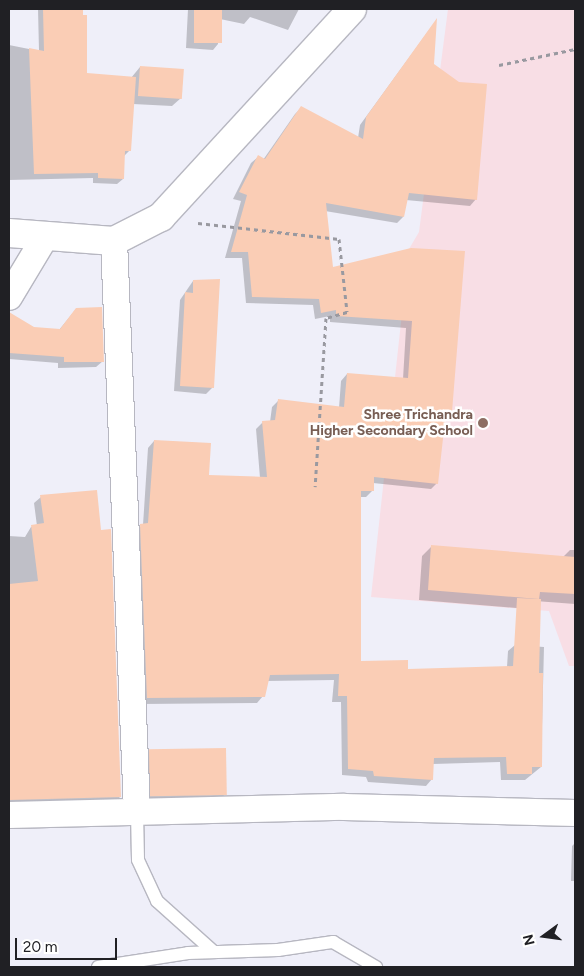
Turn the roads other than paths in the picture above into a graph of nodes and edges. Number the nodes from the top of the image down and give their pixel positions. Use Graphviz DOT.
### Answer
graph roads {
  1 [pos="352,9"];
  2 [pos="9,233"];
  3 [pos="45,237"];
  4 [pos="114,241"];
  5 [pos="9,297"];
  6 [pos="137,812"];
  7 [pos="575,813"];
  8 [pos="9,816"];
  9 [pos="214,952"];
  10 [pos="98,967"];
  11 [pos="376,967"];
  1 -- 4 [label="main road"];
  2 -- 3 [label="main road"];
  3 -- 4 [label="main road"];
  3 -- 5 [label="street"];
  4 -- 6 [label="street"];
  6 -- 7 [label="street"];
  6 -- 8 [label="street"];
  6 -- 9 [label="lane"];
  9 -- 10 [label="lane"];
  9 -- 11 [label="lane"];
}
